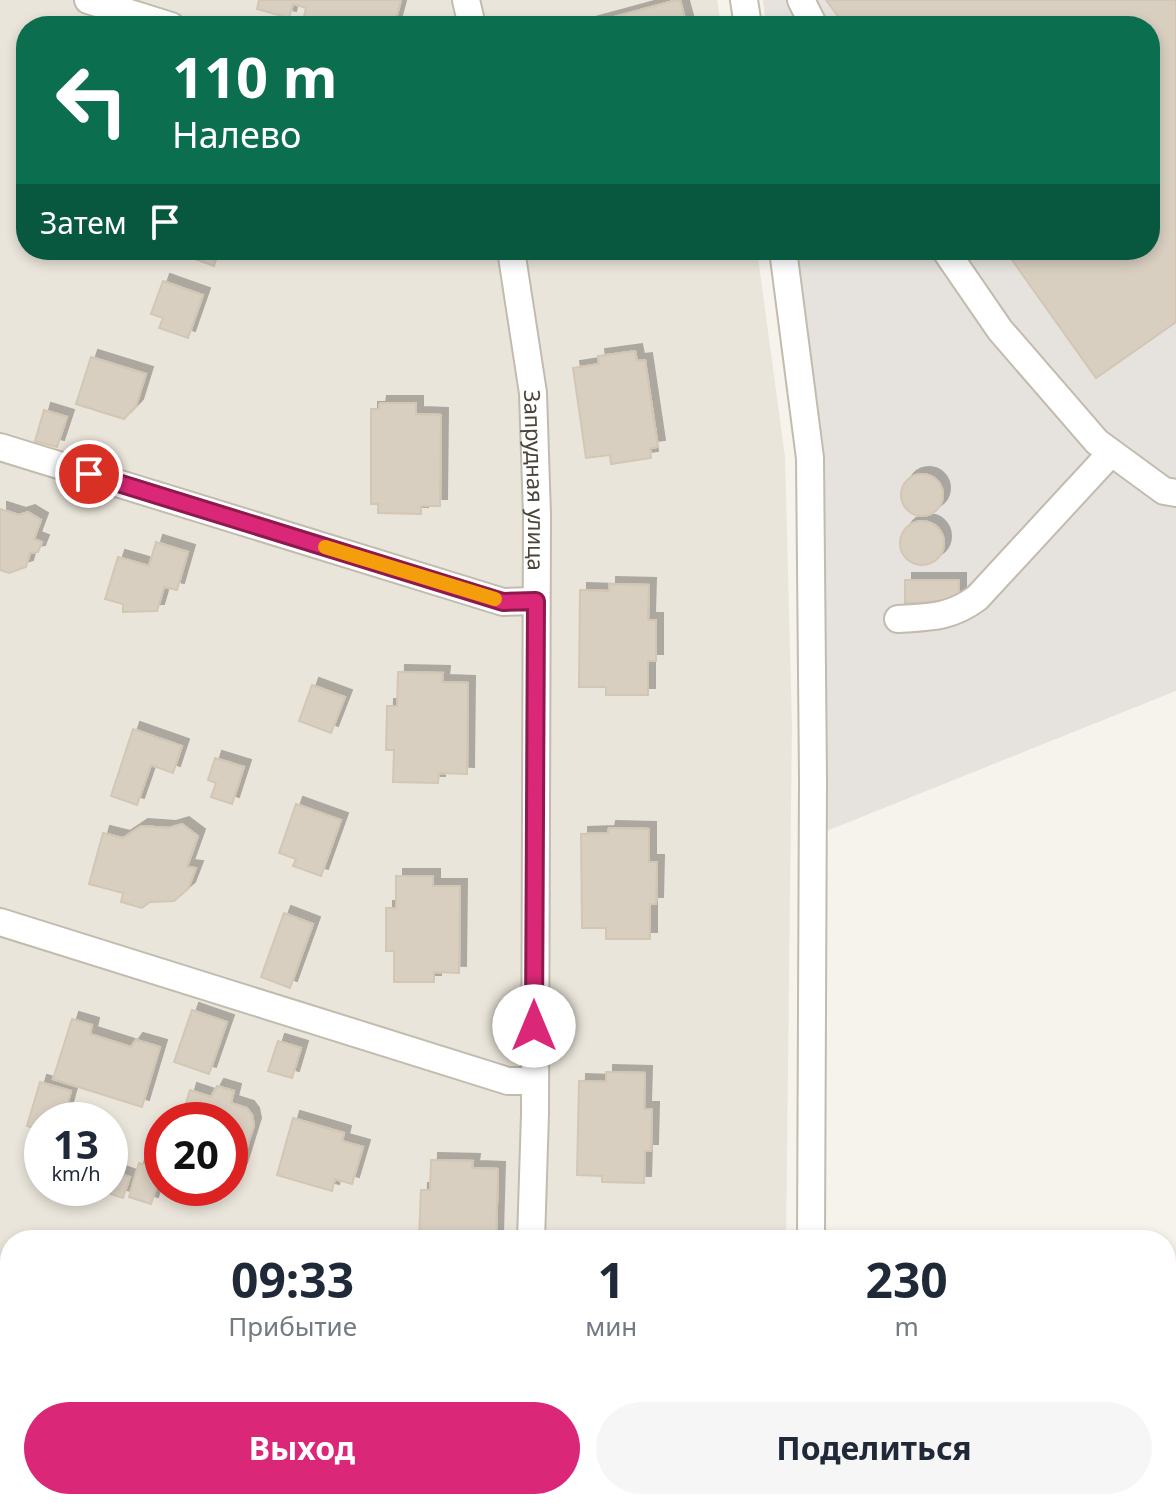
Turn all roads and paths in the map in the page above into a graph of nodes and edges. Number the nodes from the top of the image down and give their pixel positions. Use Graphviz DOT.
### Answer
graph roads {
  1 [pos="88,0"];
  2 [pos="139,16"];
  3 [pos="513,260"];
  4 [pos="784,260"];
  5 [pos="952,260"];
  6 [pos="0,447"];
  7 [pos="1111,453"];
  8 [pos="1176,493"];
  9 [pos="536,601"];
  10 [pos="898,619"];
  11 [pos="0,922"];
  12 [pos="534,1081"];
  13 [pos="531,1230"];
  14 [pos="811,1230"];
  1 -- 2 [label="street"];
  3 -- 9 [label="street, Запрудная улица"];
  4 -- 14 [label="street"];
  5 -- 7 [label="street"];
  6 -- 9 [label="street"];
  7 -- 8 [label="street"];
  7 -- 10 [label="street"];
  9 -- 12 [label="street, Запрудная улица"];
  11 -- 12 [label="street"];
  12 -- 13 [label="street, Запрудная улица"];
}
